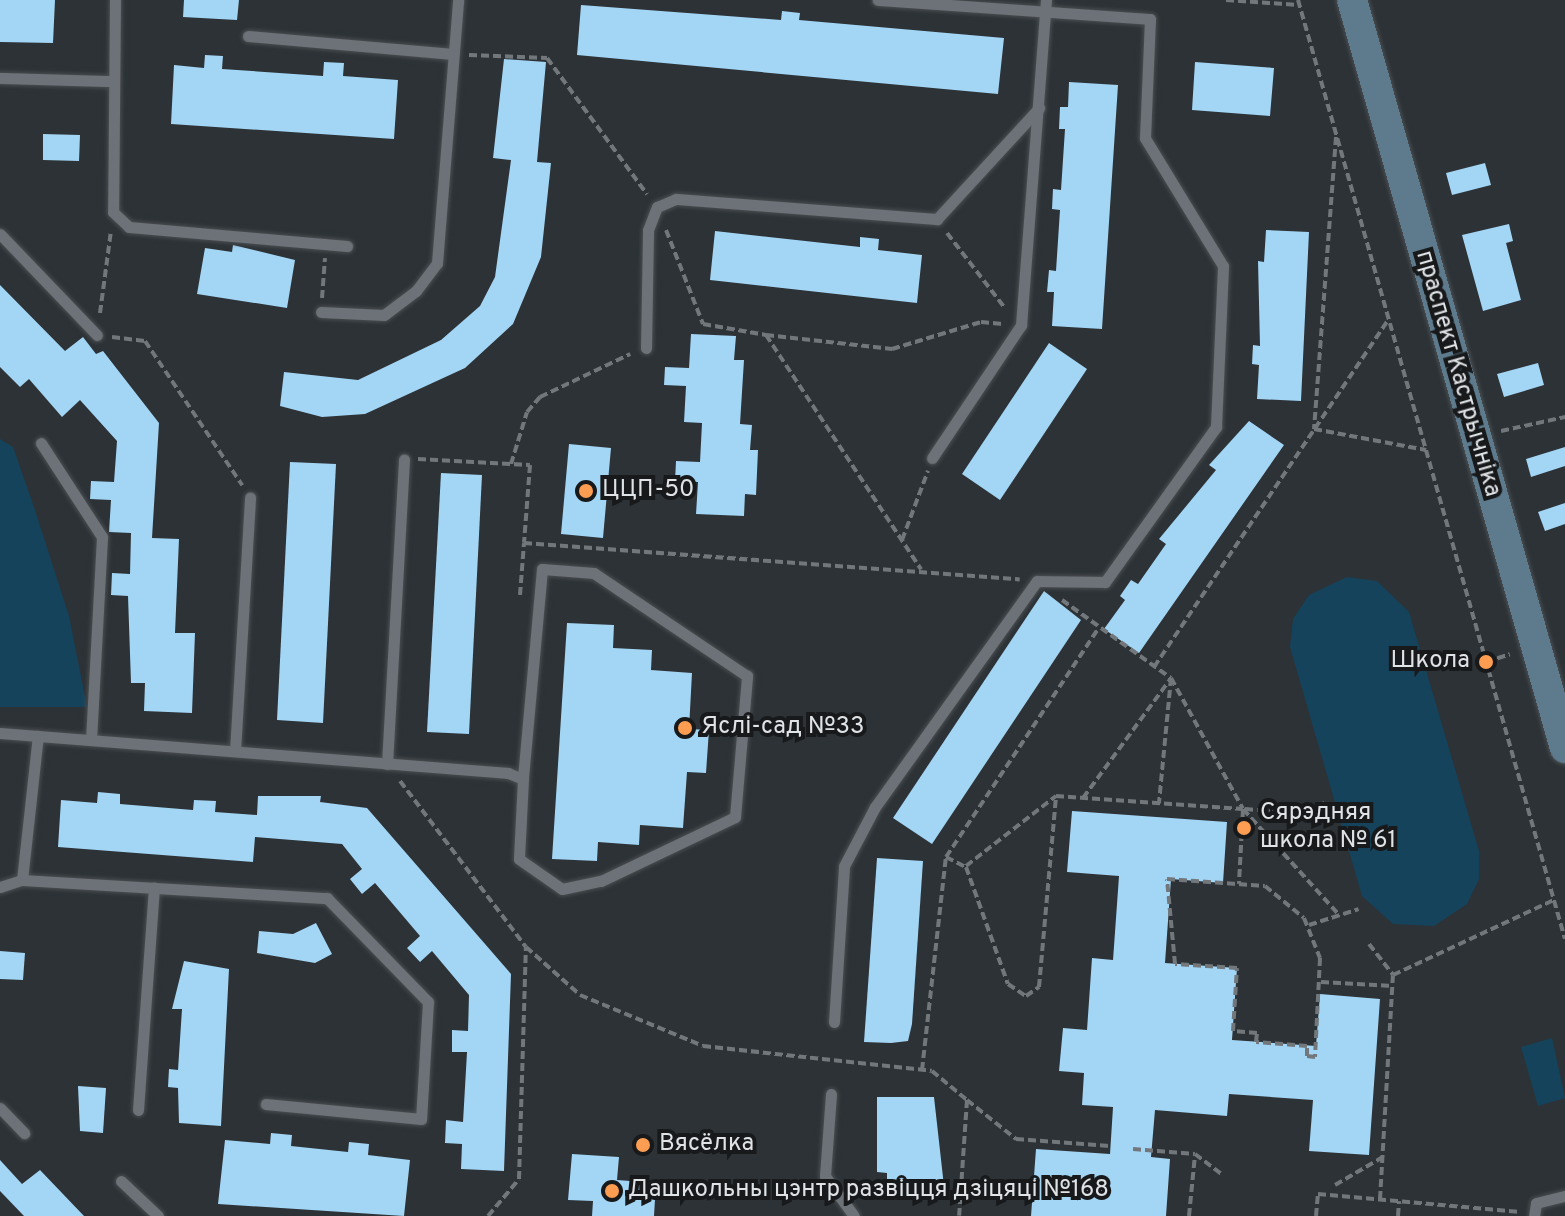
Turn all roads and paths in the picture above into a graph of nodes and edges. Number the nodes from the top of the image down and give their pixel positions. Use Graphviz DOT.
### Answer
graph roads {
  1 [pos="115,0"];
  2 [pos="458,0"];
  3 [pos="878,0"];
  4 [pos="1226,0"];
  5 [pos="1352,0"];
  6 [pos="1298,3"];
  7 [pos="1045,4"];
  8 [pos="248,36"];
  9 [pos="453,54"];
  10 [pos="0,78"];
  11 [pos="109,81"];
  12 [pos="1039,108"];
  13 [pos="1336,134"];
  14 [pos="657,207"];
  15 [pos="113,212"];
  16 [pos="937,219"];
  17 [pos="0,234"];
  18 [pos="326,244"];
  19 [pos="347,246"];
  20 [pos="321,312"];
  21 [pos="1388,319"];
  22 [pos="1021,325"];
  23 [pos="97,335"];
  24 [pos="766,335"];
  25 [pos="646,348"];
  26 [pos="1565,417"];
  27 [pos="1314,429"];
  28 [pos="1475,437"];
  29 [pos="41,443"];
  30 [pos="1426,450"];
  31 [pos="932,458"];
  32 [pos="404,459"];
  33 [pos="511,464"];
  34 [pos="250,497"];
  35 [pos="902,540"];
  36 [pos="921,569"];
  37 [pos="1037,581"];
  38 [pos="1100,628"];
  39 [pos="1154,667"];
  40 [pos="1171,678"];
  41 [pos="0,733"];
  42 [pos="38,736"];
  43 [pos="91,740"];
  44 [pos="1565,748"];
  45 [pos="235,751"];
  46 [pos="387,764"];
  47 [pos="523,779"];
  48 [pos="1056,796"];
  49 [pos="1082,798"];
  50 [pos="1328,802"];
  51 [pos="1159,803"];
  52 [pos="1243,809"];
  53 [pos="946,857"];
  54 [pos="966,867"];
  55 [pos="22,880"];
  56 [pos="1239,884"];
  57 [pos="0,887"];
  58 [pos="154,888"];
  59 [pos="1554,900"];
  60 [pos="1359,909"];
  61 [pos="1339,915"];
  62 [pos="1309,925"];
  63 [pos="1565,939"];
  64 [pos="1369,944"];
  65 [pos="526,947"];
  66 [pos="1393,975"];
  67 [pos="1321,982"];
  68 [pos="1393,986"];
  69 [pos="834,1022"];
  70 [pos="922,1070"];
  71 [pos="831,1094"];
  72 [pos="967,1100"];
  73 [pos="266,1104"];
  74 [pos="0,1108"];
  75 [pos="138,1110"];
  76 [pos="24,1133"];
  77 [pos="1110,1146"];
  78 [pos="1133,1149"];
  79 [pos="1195,1154"];
  80 [pos="1383,1157"];
  81 [pos="1223,1175"];
  82 [pos="121,1181"];
  83 [pos="1335,1185"];
  84 [pos="1565,1196"];
  85 [pos="1380,1199"];
  86 [pos="1399,1201"];
  87 [pos="1534,1214"];
  88 [pos="158,1216"];
  89 [pos="488,1216"];
  90 [pos="854,1216"];
  91 [pos="959,1216"];
  92 [pos="1189,1216"];
  93 [pos="1316,1216"];
  94 [pos="1398,1216"];
  1 -- 11 [label="lane"];
  2 -- 9 [label="lane"];
  3 -- 7 [label="lane"];
  4 -- 6 [label="path"];
  5 -- 28 [label="main road, праспект Кастрычніка"];
  6 -- 13 [label="path"];
  7 -- 12 [label="lane"];
  7 -- 37 [label="lane"];
  8 -- 9 [label="lane"];
  9 -- 14 [label="path"];
  9 -- 20 [label="lane"];
  10 -- 11 [label="lane"];
  11 -- 15 [label="lane"];
  12 -- 16 [label="lane"];
  12 -- 22 [label="lane"];
  13 -- 21 [label="path"];
  13 -- 27 [label="path"];
  14 -- 16 [label="lane"];
  14 -- 24 [label="path"];
  14 -- 25 [label="lane"];
  15 -- 18 [label="lane"];
  15 -- 23 [label="path"];
  16 -- 22 [label="path"];
  17 -- 23 [label="lane"];
  18 -- 19 [label="lane"];
  18 -- 20 [label="path"];
  21 -- 27 [label="path"];
  21 -- 30 [label="path"];
  22 -- 24 [label="path"];
  22 -- 31 [label="lane"];
  23 -- 34 [label="path"];
  24 -- 35 [label="path"];
  25 -- 33 [label="path"];
  26 -- 28 [label="path"];
  27 -- 30 [label="path"];
  27 -- 39 [label="path"];
  28 -- 44 [label="main road, праспект Кастрычніка"];
  29 -- 43 [label="lane"];
  30 -- 59 [label="path"];
  31 -- 35 [label="path"];
  32 -- 33 [label="path"];
  32 -- 46 [label="lane"];
  33 -- 36 [label="path"];
  34 -- 45 [label="lane"];
  35 -- 36 [label="path"];
  36 -- 37 [label="path"];
  37 -- 38 [label="path"];
  37 -- 69 [label="lane"];
  38 -- 39 [label="path"];
  38 -- 53 [label="path"];
  39 -- 40 [label="path"];
  40 -- 49 [label="path"];
  40 -- 51 [label="path"];
  40 -- 52 [label="path"];
  41 -- 42 [label="lane"];
  42 -- 43 [label="lane"];
  42 -- 55 [label="lane"];
  43 -- 45 [label="lane"];
  45 -- 46 [label="lane"];
  46 -- 47 [label="lane"];
  46 -- 65 [label="path"];
  47 -- 47 [label="lane"];
  48 -- 49 [label="path"];
  48 -- 54 [label="path"];
  48 -- 54 [label="path"];
  49 -- 51 [label="path"];
  50 -- 52 [label="path"];
  51 -- 52 [label="path"];
  52 -- 56 [label="path"];
  52 -- 61 [label="path"];
  53 -- 54 [label="path"];
  53 -- 70 [label="path"];
  55 -- 57 [label="lane"];
  55 -- 58 [label="lane"];
  56 -- 62 [label="path"];
  56 -- 67 [label="path"];
  58 -- 73 [label="lane"];
  58 -- 75 [label="lane"];
  59 -- 63 [label="path"];
  59 -- 66 [label="path"];
  60 -- 61 [label="path"];
  61 -- 62 [label="path"];
  62 -- 67 [label="path"];
  64 -- 66 [label="path"];
  65 -- 70 [label="path"];
  65 -- 89 [label="path"];
  66 -- 68 [label="path"];
  67 -- 68 [label="path"];
  68 -- 80 [label="path"];
  70 -- 72 [label="path"];
  71 -- 90 [label="lane"];
  72 -- 77 [label="path"];
  72 -- 91 [label="path"];
  74 -- 76 [label="lane"];
  78 -- 79 [label="path"];
  79 -- 81 [label="path"];
  79 -- 92 [label="path"];
  80 -- 83 [label="path"];
  80 -- 85 [label="path"];
  82 -- 88 [label="lane"];
  84 -- 87 [label="lane"];
  85 -- 86 [label="path"];
  85 -- 93 [label="path"];
  86 -- 87 [label="path"];
  86 -- 94 [label="path"];
}
